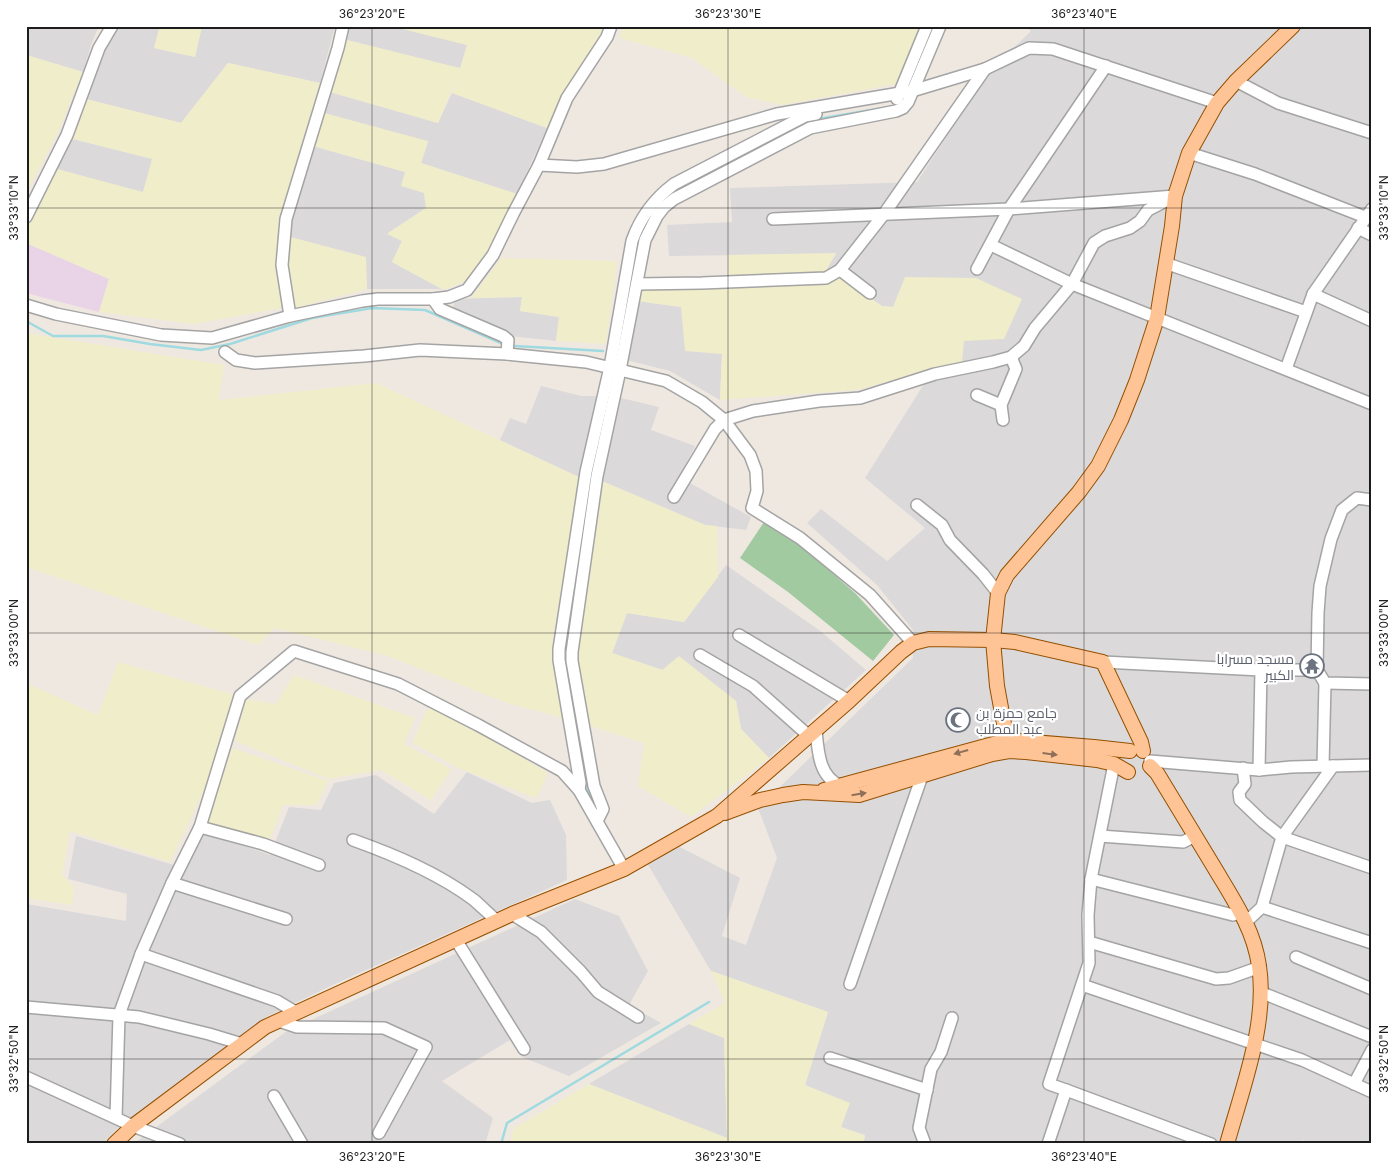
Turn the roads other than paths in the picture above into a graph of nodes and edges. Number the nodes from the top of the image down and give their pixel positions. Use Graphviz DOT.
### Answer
graph roads {
  1 [pos="112,26"];
  2 [pos="343,26"];
  3 [pos="611,26"];
  4 [pos="928,26"];
  5 [pos="940,26"];
  6 [pos="1290,27"];
  7 [pos="1106,66"];
  8 [pos="985,69"];
  9 [pos="1236,81"];
  10 [pos="912,91"];
  11 [pos="900,93"];
  12 [pos="1217,103"];
  13 [pos="1372,133"];
  14 [pos="1189,153"];
  15 [pos="539,165"];
  16 [pos="1175,196"];
  17 [pos="1009,209"];
  18 [pos="1368,213"];
  19 [pos="884,214"];
  20 [pos="26,217"];
  21 [pos="772,219"];
  22 [pos="1358,228"];
  23 [pos="1372,235"];
  24 [pos="990,245"];
  25 [pos="1166,263"];
  26 [pos="977,269"];
  27 [pos="840,270"];
  28 [pos="637,284"];
  29 [pos="1072,284"];
  30 [pos="870,294"];
  31 [pos="1313,294"];
  32 [pos="433,299"];
  33 [pos="26,305"];
  34 [pos="1306,312"];
  35 [pos="290,316"];
  36 [pos="1157,318"];
  37 [pos="1372,321"];
  38 [pos="225,352"];
  39 [pos="507,354"];
  40 [pos="1011,357"];
  41 [pos="615,369"];
  42 [pos="1286,369"];
  43 [pos="977,395"];
  44 [pos="1372,404"];
  45 [pos="1001,405"];
  46 [pos="724,420"];
  47 [pos="1003,420"];
  48 [pos="674,497"];
  49 [pos="1372,500"];
  50 [pos="917,505"];
  51 [pos="998,593"];
  52 [pos="738,635"];
  53 [pos="993,640"];
  54 [pos="914,643"];
  55 [pos="700,655"];
  56 [pos="1102,662"];
  57 [pos="1262,670"];
  58 [pos="1317,670"];
  59 [pos="1326,683"];
  60 [pos="1372,684"];
  61 [pos="849,701"];
  62 [pos="812,733"];
  63 [pos="1009,746"];
  64 [pos="1143,757"];
  65 [pos="1114,764"];
  66 [pos="1372,765"];
  67 [pos="1328,766"];
  68 [pos="1242,768"];
  69 [pos="1259,770"];
  70 [pos="1128,772"];
  71 [pos="922,776"];
  72 [pos="841,786"];
  73 [pos="579,790"];
  74 [pos="811,792"];
  75 [pos="717,816"];
  76 [pos="597,821"];
  77 [pos="200,827"];
  78 [pos="1100,836"];
  79 [pos="1195,836"];
  80 [pos="1282,837"];
  81 [pos="353,840"];
  82 [pos="319,865"];
  83 [pos="1372,868"];
  84 [pos="624,869"];
  85 [pos="1091,878"];
  86 [pos="172,883"];
  87 [pos="1262,907"];
  88 [pos="512,914"];
  89 [pos="1244,918"];
  90 [pos="286,919"];
  91 [pos="497,921"];
  92 [pos="456,940"];
  93 [pos="1089,942"];
  94 [pos="1372,943"];
  95 [pos="141,954"];
  96 [pos="1296,957"];
  97 [pos="1260,967"];
  98 [pos="850,984"];
  99 [pos="1082,985"];
  100 [pos="1372,989"];
  101 [pos="1260,992"];
  102 [pos="26,1007"];
  103 [pos="297,1013"];
  104 [pos="119,1015"];
  105 [pos="638,1018"];
  106 [pos="952,1018"];
  107 [pos="279,1021"];
  108 [pos="1372,1037"];
  109 [pos="1254,1043"];
  110 [pos="242,1044"];
  111 [pos="524,1049"];
  112 [pos="1372,1050"];
  113 [pos="830,1058"];
  114 [pos="26,1078"];
  115 [pos="1354,1084"];
  116 [pos="927,1090"];
  117 [pos="1066,1090"];
  118 [pos="1372,1092"];
  119 [pos="274,1096"];
  120 [pos="116,1118"];
  121 [pos="133,1126"];
  122 [pos="379,1133"];
  123 [pos="114,1144"];
  124 [pos="180,1144"];
  125 [pos="302,1144"];
  126 [pos="925,1144"];
  127 [pos="1048,1144"];
  128 [pos="1211,1144"];
  129 [pos="1227,1144"];
  1 -- 20 [label="street"];
  2 -- 35 [label="street"];
  3 -- 15 [label="street"];
  4 -- 11 [label="street"];
  5 -- 10 [label="street"];
  6 -- 9 [label="main road"];
  7 -- 8 [label="street"];
  7 -- 12 [label="street"];
  7 -- 17 [label="street"];
  8 -- 10 [label="street"];
  8 -- 19 [label="street"];
  9 -- 12 [label="main road"];
  9 -- 13 [label="street"];
  10 -- 11 [label="street"];
  10 -- 28 [label="street"];
  11 -- 15 [label="street"];
  11 -- 41 [label="street"];
  12 -- 14 [label="main road"];
  14 -- 16 [label="main road"];
  14 -- 18 [label="street"];
  15 -- 32 [label="street"];
  16 -- 17 [label="street"];
  16 -- 25 [label="main road"];
  16 -- 29 [label="street"];
  17 -- 19 [label="street"];
  17 -- 24 [label="street"];
  18 -- 22 [label="street"];
  19 -- 21 [label="street"];
  19 -- 27 [label="street"];
  22 -- 23 [label="street"];
  22 -- 31 [label="street"];
  24 -- 26 [label="street"];
  24 -- 29 [label="street"];
  25 -- 34 [label="street"];
  25 -- 36 [label="main road"];
  27 -- 28 [label="street"];
  27 -- 30 [label="street"];
  28 -- 41 [label="street"];
  29 -- 36 [label="street"];
  29 -- 40 [label="street"];
  31 -- 34 [label="street"];
  31 -- 37 [label="street"];
  32 -- 35 [label="street"];
  32 -- 39 [label="street"];
  33 -- 35 [label="street"];
  34 -- 42 [label="street"];
  36 -- 42 [label="street"];
  36 -- 51 [label="main road"];
  38 -- 39 [label="street"];
  39 -- 41 [label="street"];
  40 -- 45 [label="street"];
  40 -- 46 [label="street"];
  41 -- 46 [label="street"];
  41 -- 73 [label="street"];
  41 -- 76 [label="street"];
  42 -- 44 [label="street"];
  43 -- 45 [label="street"];
  45 -- 47 [label="street"];
  46 -- 48 [label="street"];
  46 -- 54 [label="street"];
  49 -- 58 [label="street"];
  50 -- 51 [label="street"];
  51 -- 53 [label="main road"];
  52 -- 61 [label="street"];
  53 -- 54 [label="main road"];
  53 -- 56 [label="main road"];
  53 -- 63 [label="main road"];
  54 -- 61 [label="main road"];
  55 -- 62 [label="street"];
  56 -- 57 [label="street"];
  56 -- 64 [label="main road"];
  57 -- 58 [label="street"];
  57 -- 69 [label="street"];
  58 -- 59 [label="street"];
  59 -- 60 [label="street"];
  59 -- 67 [label="street"];
  61 -- 62 [label="main road"];
  62 -- 72 [label="street"];
  62 -- 75 [label="main road"];
  63 -- 64 [label="main road"];
  63 -- 65 [label="main road, one-way"];
  63 -- 71 [label="main road"];
  63 -- 72 [label="main road, one-way"];
  64 -- 68 [label="street"];
  64 -- 70 [label="main road"];
  64 -- 70 [label="main road"];
  64 -- 79 [label="main road"];
  65 -- 70 [label="main road"];
  65 -- 78 [label="street"];
  66 -- 67 [label="street"];
  67 -- 69 [label="street"];
  67 -- 80 [label="street"];
  68 -- 69 [label="street"];
  68 -- 80 [label="street"];
  74 -- 71 [label="main road, one-way"];
  71 -- 98 [label="street"];
  72 -- 74 [label="main road"];
  73 -- 76 [label="street"];
  73 -- 77 [label="street"];
  74 -- 75 [label="main road"];
  75 -- 84 [label="main road"];
  76 -- 84 [label="street"];
  77 -- 82 [label="street"];
  77 -- 86 [label="street"];
  78 -- 79 [label="street"];
  78 -- 85 [label="street"];
  79 -- 89 [label="main road"];
  80 -- 83 [label="street"];
  80 -- 87 [label="street"];
  81 -- 91 [label="street"];
  84 -- 88 [label="main road"];
  85 -- 89 [label="street"];
  85 -- 93 [label="street"];
  86 -- 90 [label="street"];
  86 -- 95 [label="street"];
  87 -- 89 [label="street"];
  87 -- 94 [label="street"];
  88 -- 91 [label="main road"];
  88 -- 105 [label="street"];
  89 -- 97 [label="main road"];
  91 -- 92 [label="main road"];
  92 -- 103 [label="main road"];
  92 -- 111 [label="street"];
  93 -- 97 [label="street"];
  93 -- 99 [label="street"];
  95 -- 103 [label="street"];
  95 -- 104 [label="street"];
  96 -- 100 [label="street"];
  97 -- 101 [label="main road"];
  99 -- 109 [label="street"];
  99 -- 117 [label="street"];
  101 -- 108 [label="street"];
  101 -- 109 [label="main road"];
  102 -- 104 [label="street"];
  103 -- 107 [label="main road"];
  104 -- 110 [label="street"];
  104 -- 120 [label="street"];
  106 -- 116 [label="street"];
  107 -- 110 [label="main road"];
  107 -- 122 [label="street"];
  109 -- 115 [label="street"];
  109 -- 129 [label="main road"];
  110 -- 121 [label="main road"];
  112 -- 115 [label="street"];
  113 -- 116 [label="street"];
  114 -- 120 [label="street"];
  115 -- 118 [label="street"];
  116 -- 126 [label="street"];
  117 -- 127 [label="street"];
  117 -- 128 [label="street"];
  119 -- 125 [label="street"];
  120 -- 121 [label="street"];
  121 -- 123 [label="main road"];
  121 -- 124 [label="street"];
}
